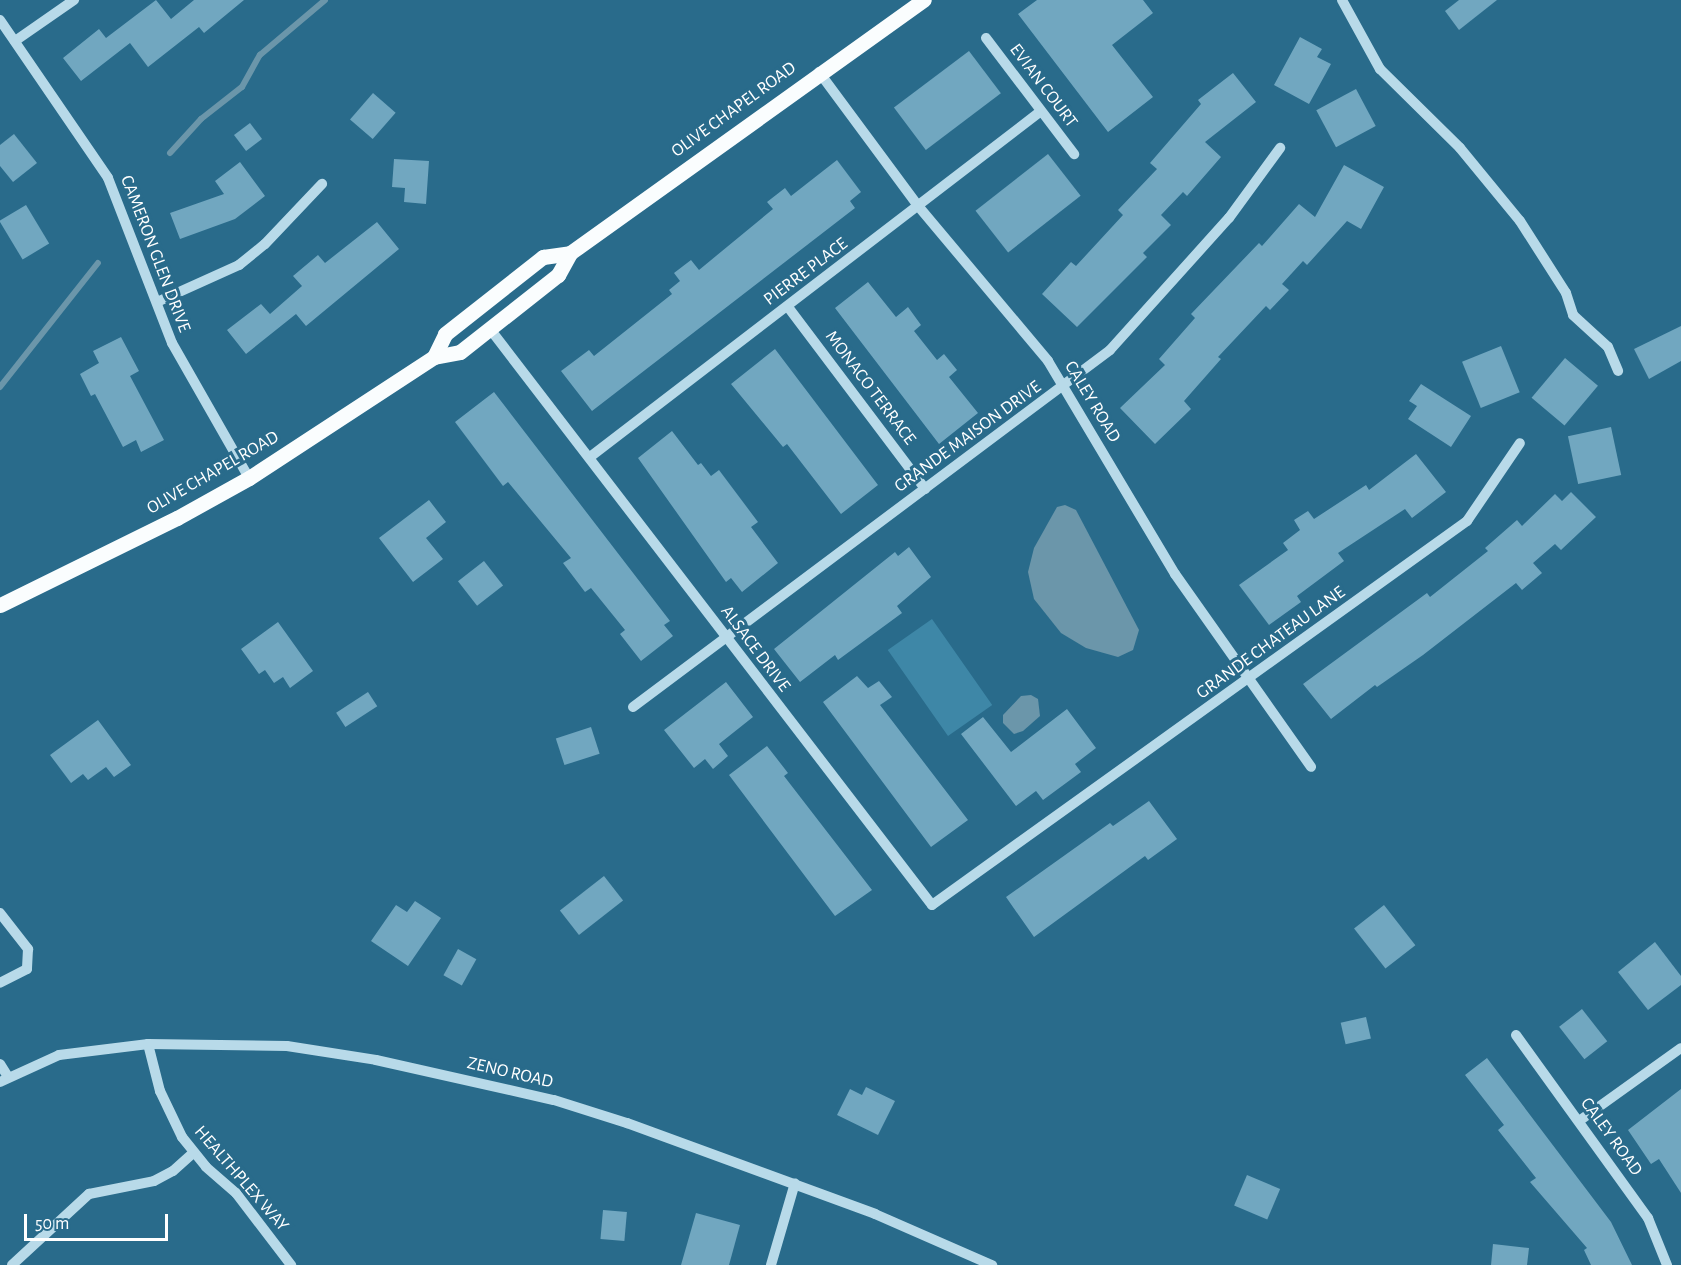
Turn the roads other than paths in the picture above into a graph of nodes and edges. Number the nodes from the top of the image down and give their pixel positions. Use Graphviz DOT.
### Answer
graph roads {
  1 [pos="74,0"];
  2 [pos="924,0"];
  3 [pos="1342,0"];
  4 [pos="0,20"];
  5 [pos="986,38"];
  6 [pos="15,41"];
  7 [pos="819,72"];
  8 [pos="1041,111"];
  9 [pos="1280,148"];
  10 [pos="1074,154"];
  11 [pos="322,184"];
  12 [pos="919,207"];
  13 [pos="570,253"];
  14 [pos="157,302"];
  15 [pos="788,307"];
  16 [pos="490,328"];
  17 [pos="435,357"];
  18 [pos="1618,371"];
  19 [pos="1064,387"];
  20 [pos="1520,443"];
  21 [pos="590,457"];
  22 [pos="249,478"];
  23 [pos="925,489"];
  24 [pos="0,605"];
  25 [pos="726,637"];
  26 [pos="1249,679"];
  27 [pos="633,707"];
  28 [pos="1311,767"];
  29 [pos="1017,846"];
  30 [pos="0,913"];
  31 [pos="0,983"];
  32 [pos="1516,1035"];
  33 [pos="148,1044"];
  34 [pos="1681,1048"];
  35 [pos="0,1064"];
  36 [pos="4,1080"];
  37 [pos="1579,1121"];
  38 [pos="193,1153"];
  39 [pos="795,1183"];
  40 [pos="12,1265"];
  41 [pos="291,1265"];
  42 [pos="771,1265"];
  43 [pos="992,1265"];
  44 [pos="1667,1265"];
  1 -- 6 [label="street"];
  2 -- 7 [label="main road, OLIVE CHAPEL ROAD"];
  3 -- 18 [label="street"];
  4 -- 6 [label="street, CAMERON GLEN DRIVE"];
  5 -- 8 [label="street, EVIAN COURT"];
  6 -- 14 [label="street, CAMERON GLEN DRIVE"];
  7 -- 12 [label="street, CALEY ROAD"];
  7 -- 13 [label="main road, OLIVE CHAPEL ROAD"];
  8 -- 10 [label="street, EVIAN COURT"];
  8 -- 12 [label="street, PIERRE PLACE"];
  9 -- 19 [label="street, GRANDE MAISON DRIVE"];
  11 -- 14 [label="street"];
  12 -- 15 [label="street, PIERRE PLACE"];
  12 -- 19 [label="street, CALEY ROAD"];
  13 -- 16 [label="main road, OLIVE CHAPEL ROAD"];
  13 -- 17 [label="main road, OLIVE CHAPEL ROAD"];
  14 -- 22 [label="street, CAMERON GLEN DRIVE"];
  15 -- 21 [label="street, PIERRE PLACE"];
  15 -- 23 [label="street, MONACO TERRACE"];
  16 -- 17 [label="main road, OLIVE CHAPEL ROAD"];
  16 -- 21 [label="street, ALSACE DRIVE"];
  17 -- 22 [label="main road, OLIVE CHAPEL ROAD"];
  19 -- 23 [label="street, GRANDE MAISON DRIVE"];
  19 -- 26 [label="street, CALEY ROAD"];
  20 -- 26 [label="street, GRANDE CHATEAU LANE"];
  21 -- 25 [label="street, ALSACE DRIVE"];
  22 -- 24 [label="main road, OLIVE CHAPEL ROAD"];
  23 -- 25 [label="street, GRANDE MAISON DRIVE"];
  25 -- 27 [label="street, GRANDE MAISON DRIVE"];
  25 -- 29 [label="street, ALSACE DRIVE"];
  26 -- 28 [label="street, CALEY ROAD"];
  26 -- 29 [label="street, GRANDE CHATEAU LANE"];
  30 -- 31 [label="street"];
  32 -- 37 [label="street, CALEY ROAD"];
  33 -- 36 [label="street, ZENO ROAD"];
  33 -- 38 [label="street, HEALTHPLEX WAY"];
  33 -- 39 [label="street, ZENO ROAD"];
  34 -- 37 [label="street"];
  35 -- 36 [label="street"];
  37 -- 44 [label="street, CALEY ROAD"];
  38 -- 40 [label="street"];
  38 -- 41 [label="street, HEALTHPLEX WAY"];
  39 -- 42 [label="street"];
  39 -- 43 [label="street, ZENO ROAD"];
}
